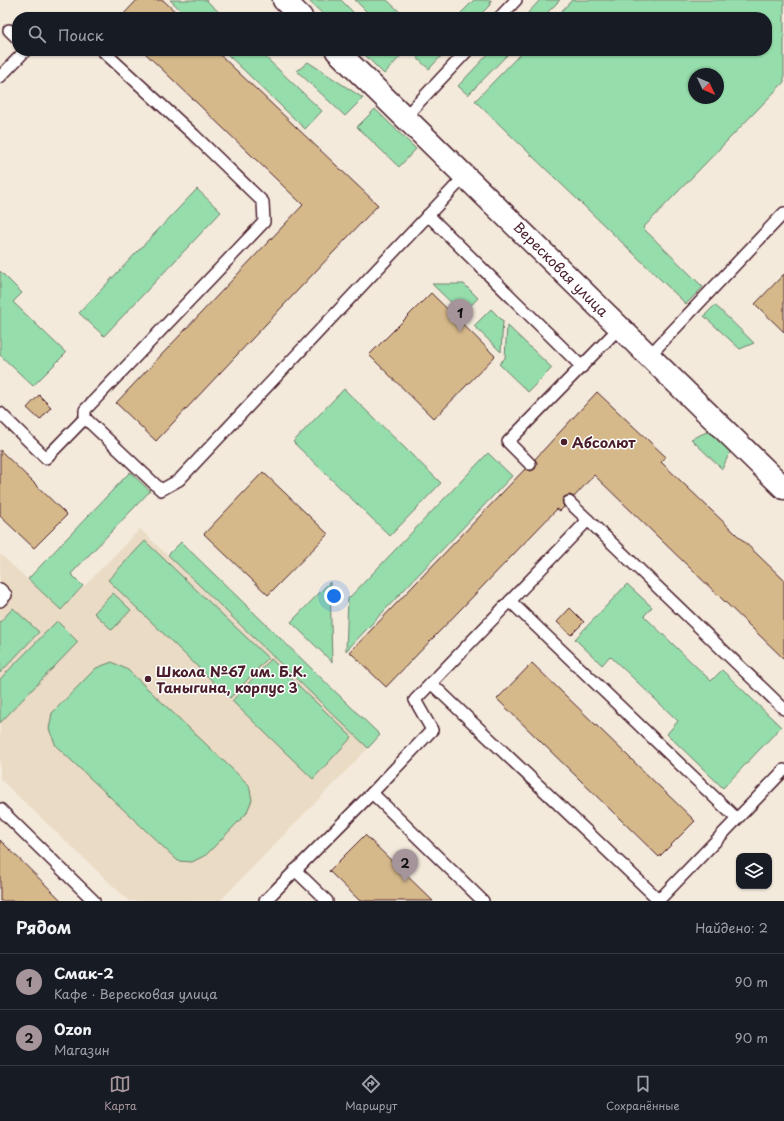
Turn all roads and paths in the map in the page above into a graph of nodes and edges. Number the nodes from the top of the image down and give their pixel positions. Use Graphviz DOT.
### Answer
graph roads {
  1 [pos="284,0"];
  2 [pos="516,0"];
  3 [pos="297,12"];
  4 [pos="505,12"];
  5 [pos="20,56"];
  6 [pos="108,56"];
  7 [pos="342,56"];
  8 [pos="462,56"];
  9 [pos="0,77"];
  10 [pos="405,117"];
  11 [pos="465,176"];
  12 [pos="784,213"];
  13 [pos="428,215"];
  14 [pos="620,327"];
  15 [pos="649,356"];
  16 [pos="582,367"];
  17 [pos="0,414"];
  18 [pos="85,418"];
  19 [pos="530,464"];
  20 [pos="784,488"];
  21 [pos="569,502"];
  22 [pos="588,520"];
  23 [pos="0,589"];
  24 [pos="0,601"];
  25 [pos="510,601"];
  26 [pos="431,683"];
  27 [pos="784,709"];
  28 [pos="784,770"];
  29 [pos="372,793"];
  30 [pos="0,809"];
  31 [pos="737,819"];
  32 [pos="295,870"];
  33 [pos="659,900"];
  34 [pos="94,901"];
  35 [pos="265,901"];
  36 [pos="327,901"];
  37 [pos="483,901"];
  1 -- 3 [label="street"];
  2 -- 4 [label="lane"];
  5 -- 9 [label="lane"];
  6 -- 18 [label="lane"];
  7 -- 10 [label="street, Вересковая улица"];
  8 -- 10 [label="lane"];
  10 -- 11 [label="street, Вересковая улица"];
  11 -- 13 [label="lane"];
  11 -- 14 [label="street, Вересковая улица"];
  12 -- 15 [label="lane"];
  13 -- 16 [label="lane"];
  13 -- 18 [label="lane"];
  14 -- 15 [label="street, Вересковая улица"];
  14 -- 16 [label="lane"];
  15 -- 20 [label="street, Вересковая улица"];
  16 -- 19 [label="lane"];
  17 -- 18 [label="lane"];
  21 -- 22 [label="lane"];
  22 -- 25 [label="lane"];
  22 -- 27 [label="lane"];
  23 -- 24 [label="lane"];
  25 -- 26 [label="lane"];
  25 -- 31 [label="lane"];
  26 -- 29 [label="lane"];
  26 -- 33 [label="lane"];
  28 -- 31 [label="lane"];
  29 -- 32 [label="lane"];
  29 -- 37 [label="lane"];
  30 -- 34 [label="lane"];
  31 -- 33 [label="lane"];
  32 -- 35 [label="lane"];
  32 -- 36 [label="lane"];
}
